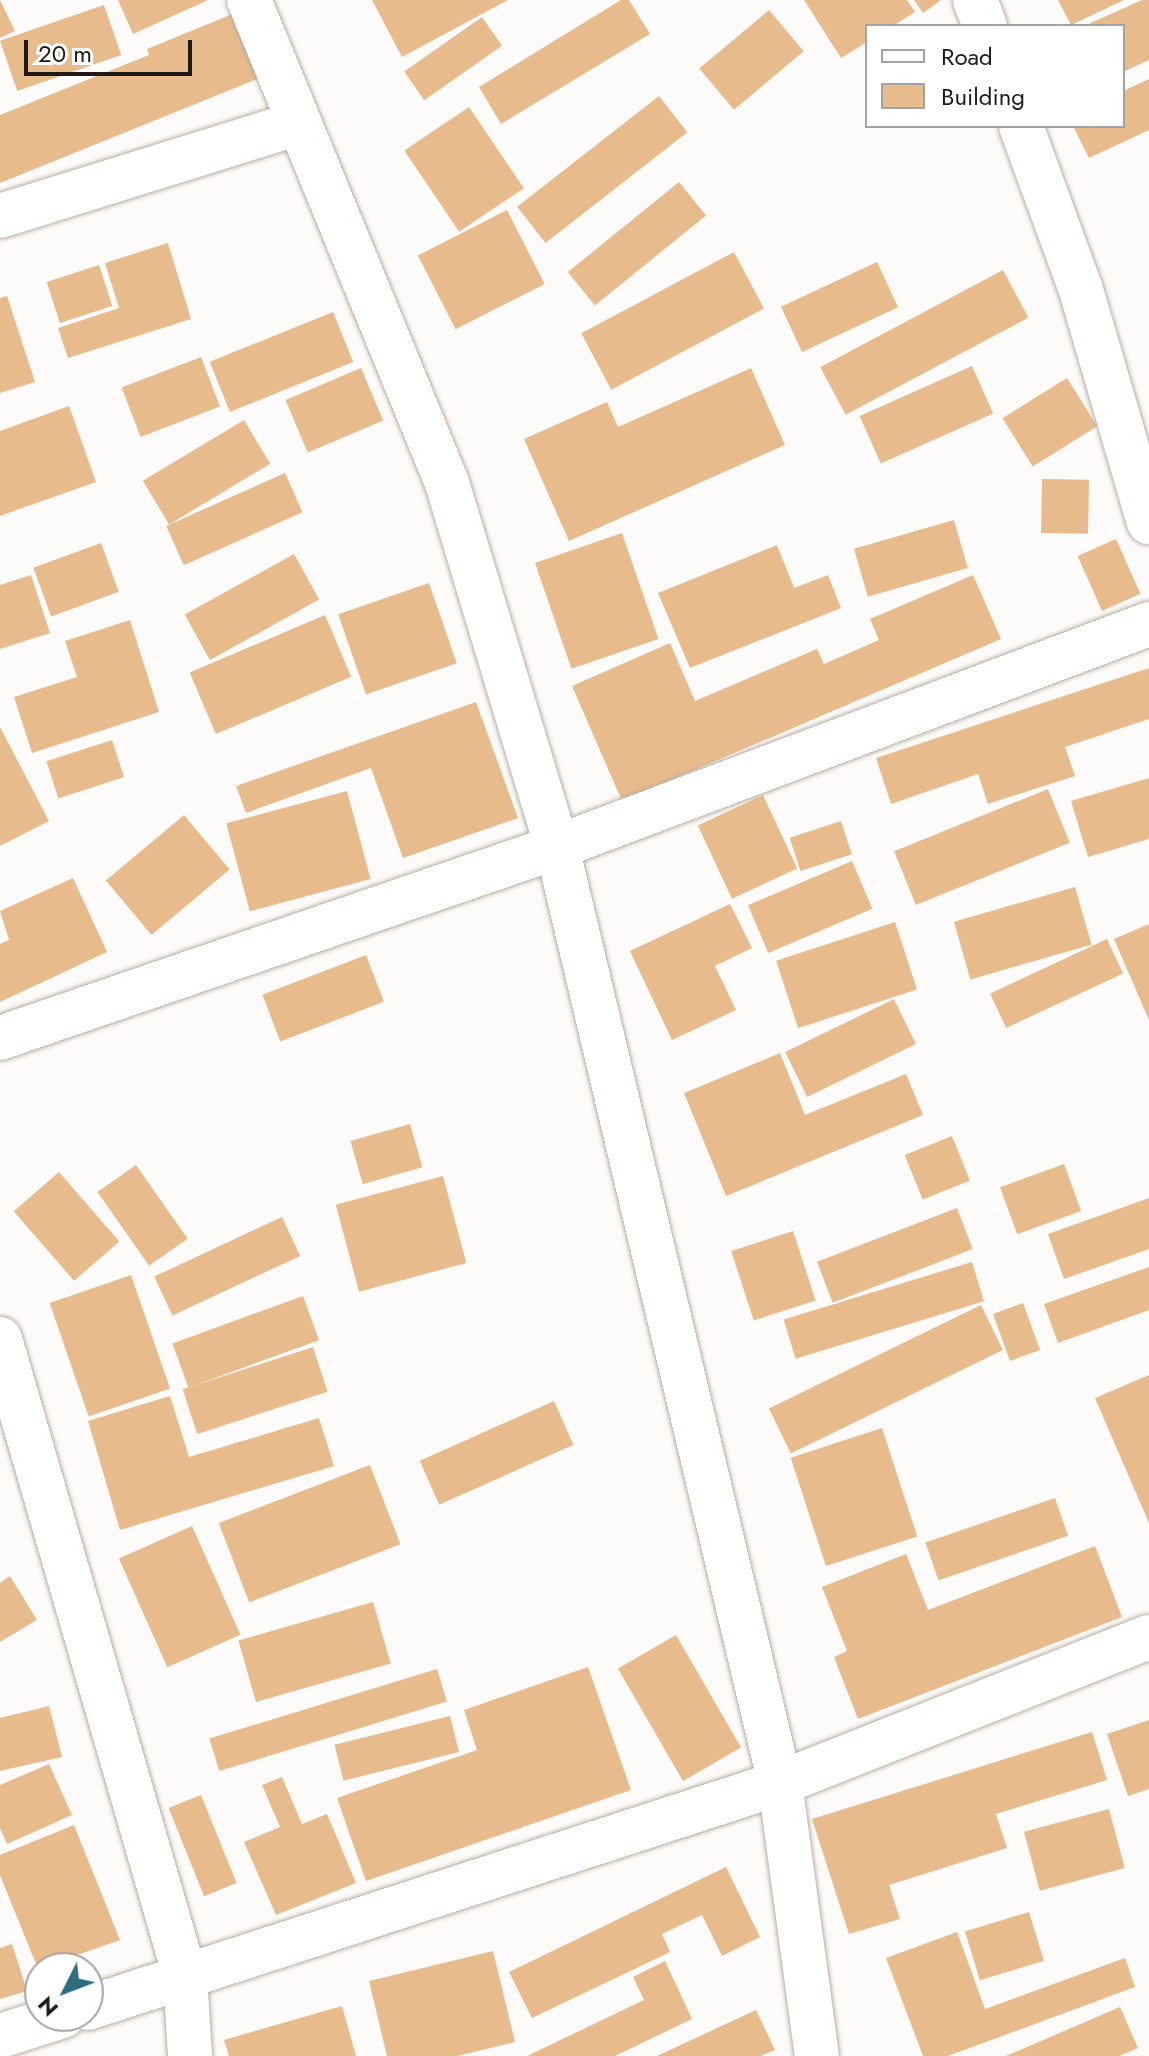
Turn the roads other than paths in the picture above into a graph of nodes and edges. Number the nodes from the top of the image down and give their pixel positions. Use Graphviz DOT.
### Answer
graph roads {
  1 [pos="249,0"];
  2 [pos="975,0"];
  3 [pos="984,24"];
  4 [pos="298,123"];
  5 [pos="1022,128"];
  6 [pos="0,216"];
  7 [pos="1149,522"];
  8 [pos="1149,624"];
  9 [pos="557,847"];
  10 [pos="0,1038"];
  11 [pos="0,1339"];
  12 [pos="1149,1637"];
  13 [pos="780,1783"];
  14 [pos="185,1976"];
  15 [pos="104,2003"];
  16 [pos="24,2028"];
  17 [pos="0,2036"];
  18 [pos="190,2056"];
  19 [pos="817,2056"];
  1 -- 4 [label="street"];
  2 -- 3 [label="street"];
  4 -- 6 [label="street"];
  4 -- 9 [label="street"];
  5 -- 7 [label="street"];
  8 -- 9 [label="street"];
  9 -- 10 [label="street"];
  9 -- 13 [label="street"];
  11 -- 14 [label="street"];
  12 -- 13 [label="street"];
  13 -- 14 [label="street"];
  13 -- 19 [label="street"];
  14 -- 15 [label="street"];
  14 -- 18 [label="street"];
  16 -- 17 [label="street"];
}
